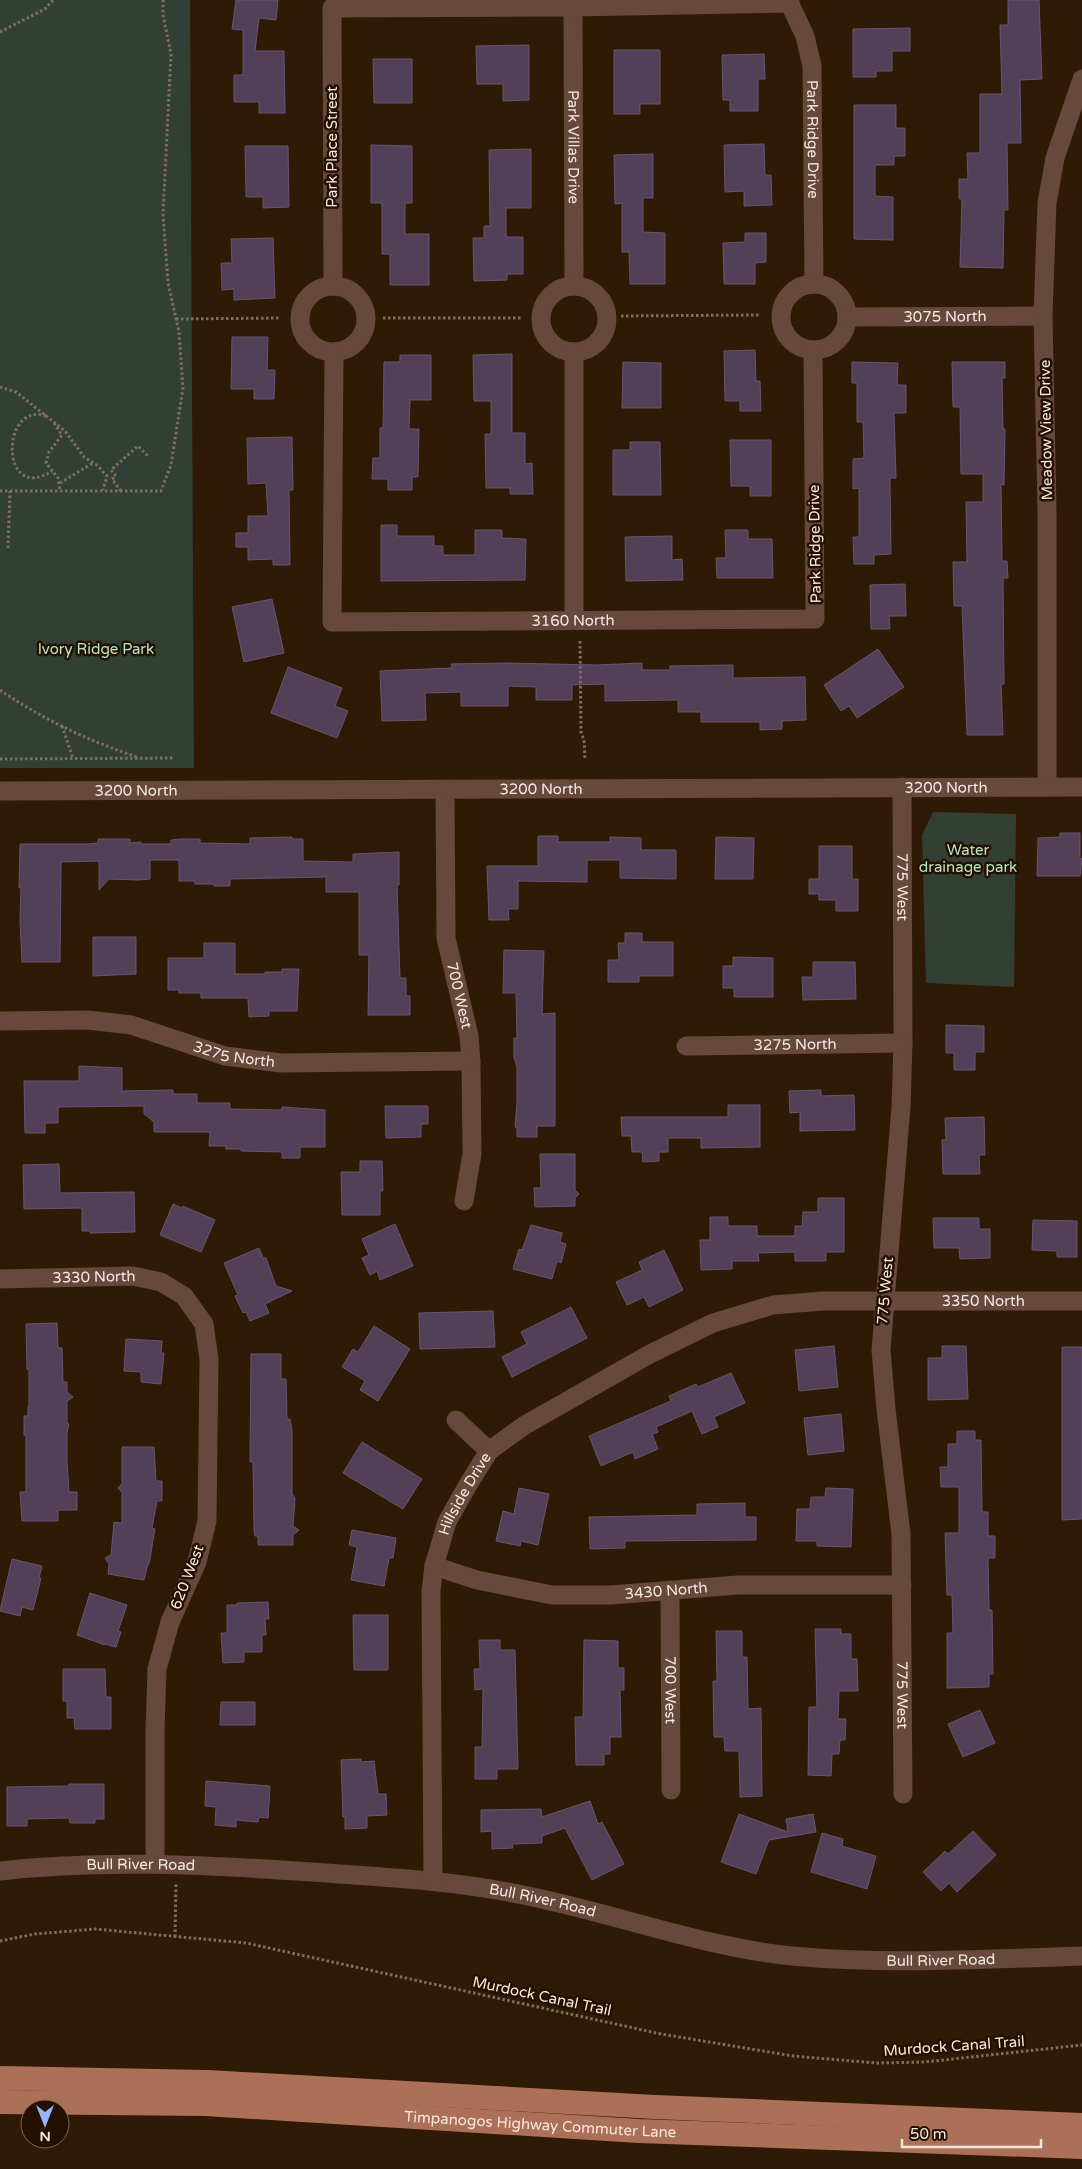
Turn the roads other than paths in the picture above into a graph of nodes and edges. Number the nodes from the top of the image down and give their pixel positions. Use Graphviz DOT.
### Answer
graph roads {
  1 [pos="789,2"];
  2 [pos="457,3"];
  3 [pos="573,8"];
  4 [pos="1082,79"];
  5 [pos="814,284"];
  6 [pos="333,286"];
  7 [pos="574,286"];
  8 [pos="1043,316"];
  9 [pos="847,317"];
  10 [pos="813,350"];
  11 [pos="334,352"];
  12 [pos="574,352"];
  13 [pos="815,619"];
  14 [pos="574,620"];
  15 [pos="1082,786"];
  16 [pos="902,787"];
  17 [pos="1047,787"];
  18 [pos="445,789"];
  19 [pos="0,791"];
  20 [pos="0,1021"];
  21 [pos="903,1044"];
  22 [pos="686,1046"];
  23 [pos="471,1061"];
  24 [pos="464,1201"];
  25 [pos="0,1279"];
  26 [pos="184,1296"];
  27 [pos="884,1300"];
  28 [pos="1082,1302"];
  29 [pos="456,1420"];
  30 [pos="489,1451"];
  31 [pos="434,1566"];
  32 [pos="902,1585"];
  33 [pos="670,1590"];
  34 [pos="671,1790"];
  35 [pos="903,1794"];
  36 [pos="155,1864"];
  37 [pos="0,1871"];
  38 [pos="433,1881"];
  39 [pos="1082,1956"];
  40 [pos="0,2078"];
  41 [pos="0,2102"];
  42 [pos="1082,2125"];
  43 [pos="1082,2147"];
  1 -- 3 [label="street"];
  1 -- 5 [label="street, Park Ridge Drive"];
  2 -- 3 [label="street"];
  2 -- 6 [label="street, Park Place Street"];
  3 -- 7 [label="street, Park Villas Drive"];
  4 -- 8 [label="street, Meadow View Drive"];
  5 -- 9 [label="street"];
  5 -- 10 [label="street"];
  6 -- 11 [label="street"];
  6 -- 11 [label="street"];
  7 -- 12 [label="street"];
  7 -- 12 [label="street"];
  8 -- 9 [label="street, 3075 North"];
  8 -- 17 [label="street, Meadow View Drive"];
  9 -- 10 [label="street"];
  10 -- 13 [label="street, Park Ridge Drive"];
  11 -- 14 [label="street, 3160 North"];
  12 -- 14 [label="street"];
  13 -- 14 [label="street, 3160 North"];
  15 -- 17 [label="street, 3200 North"];
  16 -- 17 [label="street, 3200 North"];
  16 -- 18 [label="street, 3200 North"];
  16 -- 21 [label="street, 775 West"];
  18 -- 19 [label="street, 3200 North"];
  18 -- 23 [label="street, 700 West"];
  20 -- 23 [label="street, 3275 North"];
  21 -- 22 [label="street, 3275 North"];
  21 -- 27 [label="street, 775 West"];
  23 -- 24 [label="street, 700 West"];
  25 -- 26 [label="street, 3330 North"];
  26 -- 36 [label="street, 620 West"];
  27 -- 28 [label="street, 3350 North"];
  27 -- 30 [label="street, Hillside Drive"];
  27 -- 32 [label="street, 775 West"];
  29 -- 30 [label="street"];
  30 -- 31 [label="street, Hillside Drive"];
  31 -- 33 [label="street, 3430 North"];
  31 -- 38 [label="street, Hillside Drive"];
  32 -- 33 [label="street, 3430 North"];
  32 -- 35 [label="street, 775 West"];
  33 -- 34 [label="street, 700 West"];
  36 -- 37 [label="street, Bull River Road"];
  36 -- 38 [label="street, Bull River Road"];
  38 -- 39 [label="street, Bull River Road"];
  40 -- 42 [label="main road, Timpanogos Highway Commuter Lane"];
  41 -- 43 [label="main road, Timpanogos Highway Commuter Lane"];
}
